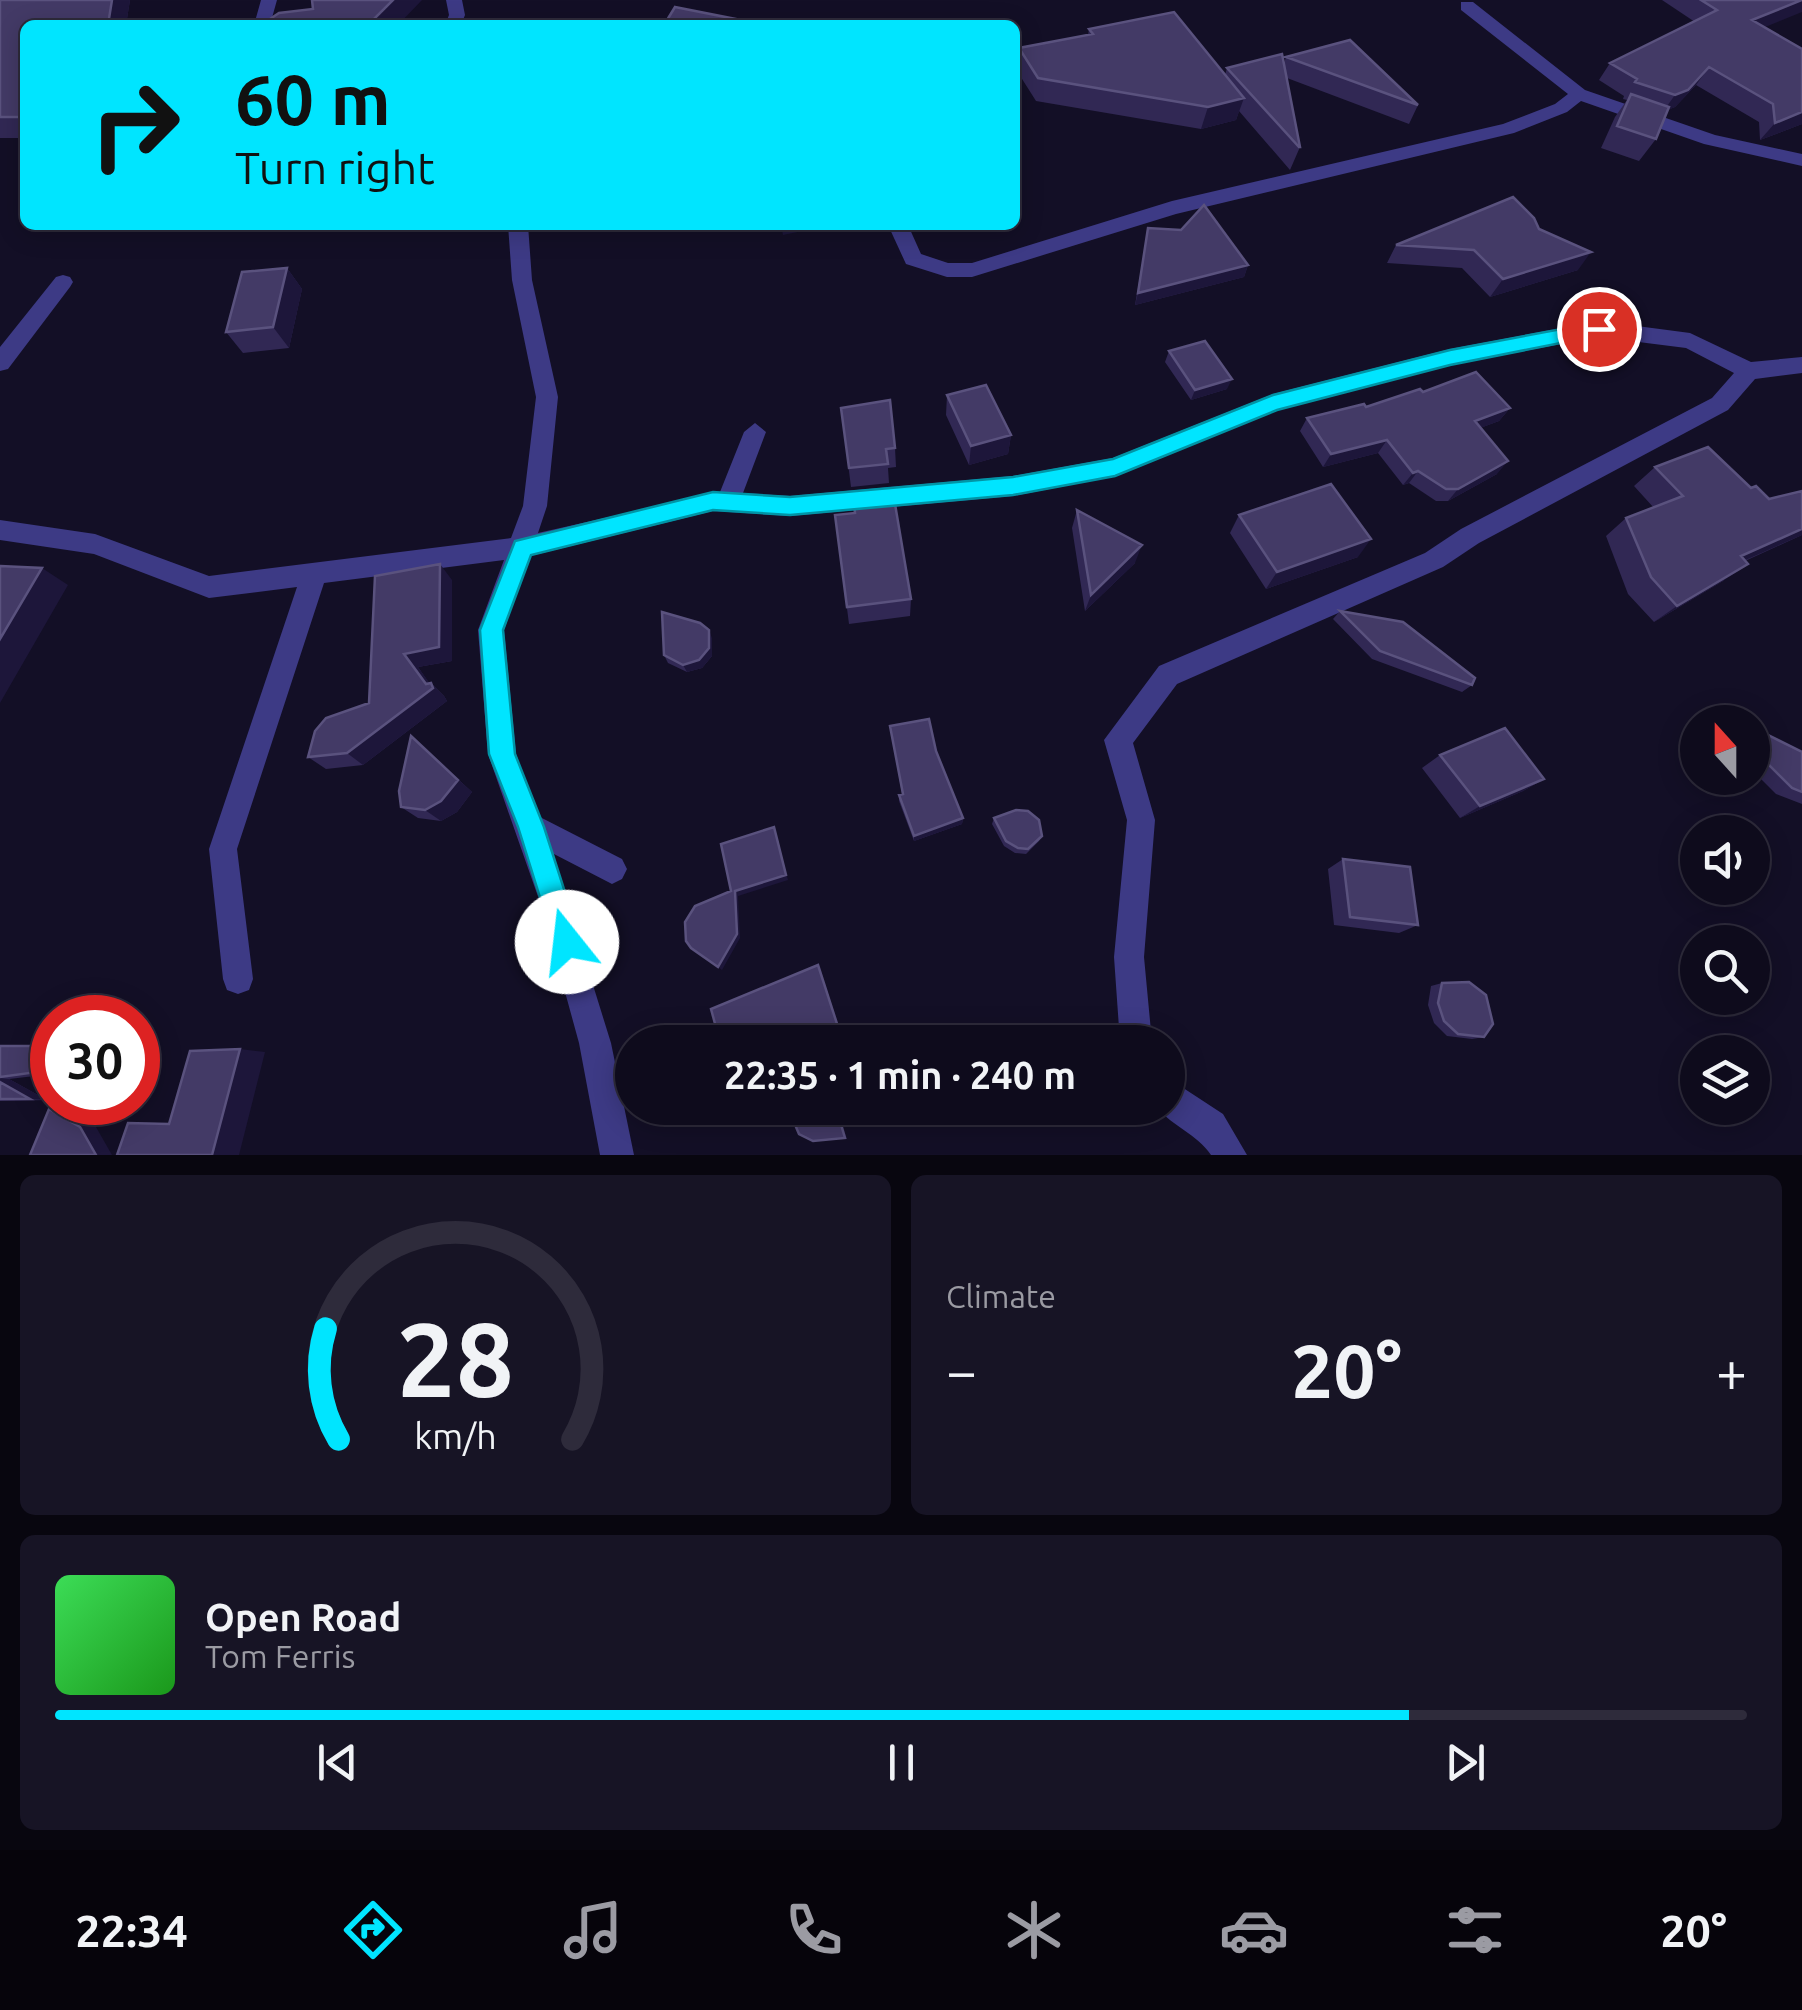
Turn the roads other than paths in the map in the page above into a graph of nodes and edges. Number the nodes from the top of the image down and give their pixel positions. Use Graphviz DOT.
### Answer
graph roads {
  1 [pos="1467,6"];
  2 [pos="1578,94"];
  3 [pos="1802,160"];
  4 [pos="518,230"];
  5 [pos="900,230"];
  6 [pos="63,282"];
  7 [pos="0,362"];
  8 [pos="1802,365"];
  9 [pos="1749,370"];
  10 [pos="755,432"];
  11 [pos="728,502"];
  12 [pos="0,530"];
  13 [pos="522,547"];
  14 [pos="314,574"];
  15 [pos="531,827"];
  16 [pos="612,869"];
  17 [pos="238,979"];
  18 [pos="1135,1025"];
  19 [pos="1185,1111"];
  20 [pos="618,1155"];
  21 [pos="1230,1155"];
  1 -- 2 [label="street"];
  2 -- 3 [label="street"];
  2 -- 5 [label="street"];
  4 -- 13 [label="street"];
  6 -- 7 [label="street"];
  8 -- 9 [label="street"];
  9 -- 11 [label="street"];
  9 -- 18 [label="street"];
  10 -- 11 [label="street"];
  11 -- 13 [label="street"];
  12 -- 14 [label="street"];
  13 -- 14 [label="street"];
  13 -- 15 [label="street"];
  14 -- 17 [label="street"];
  15 -- 16 [label="street"];
  15 -- 20 [label="street"];
  19 -- 21 [label="street"];
}
